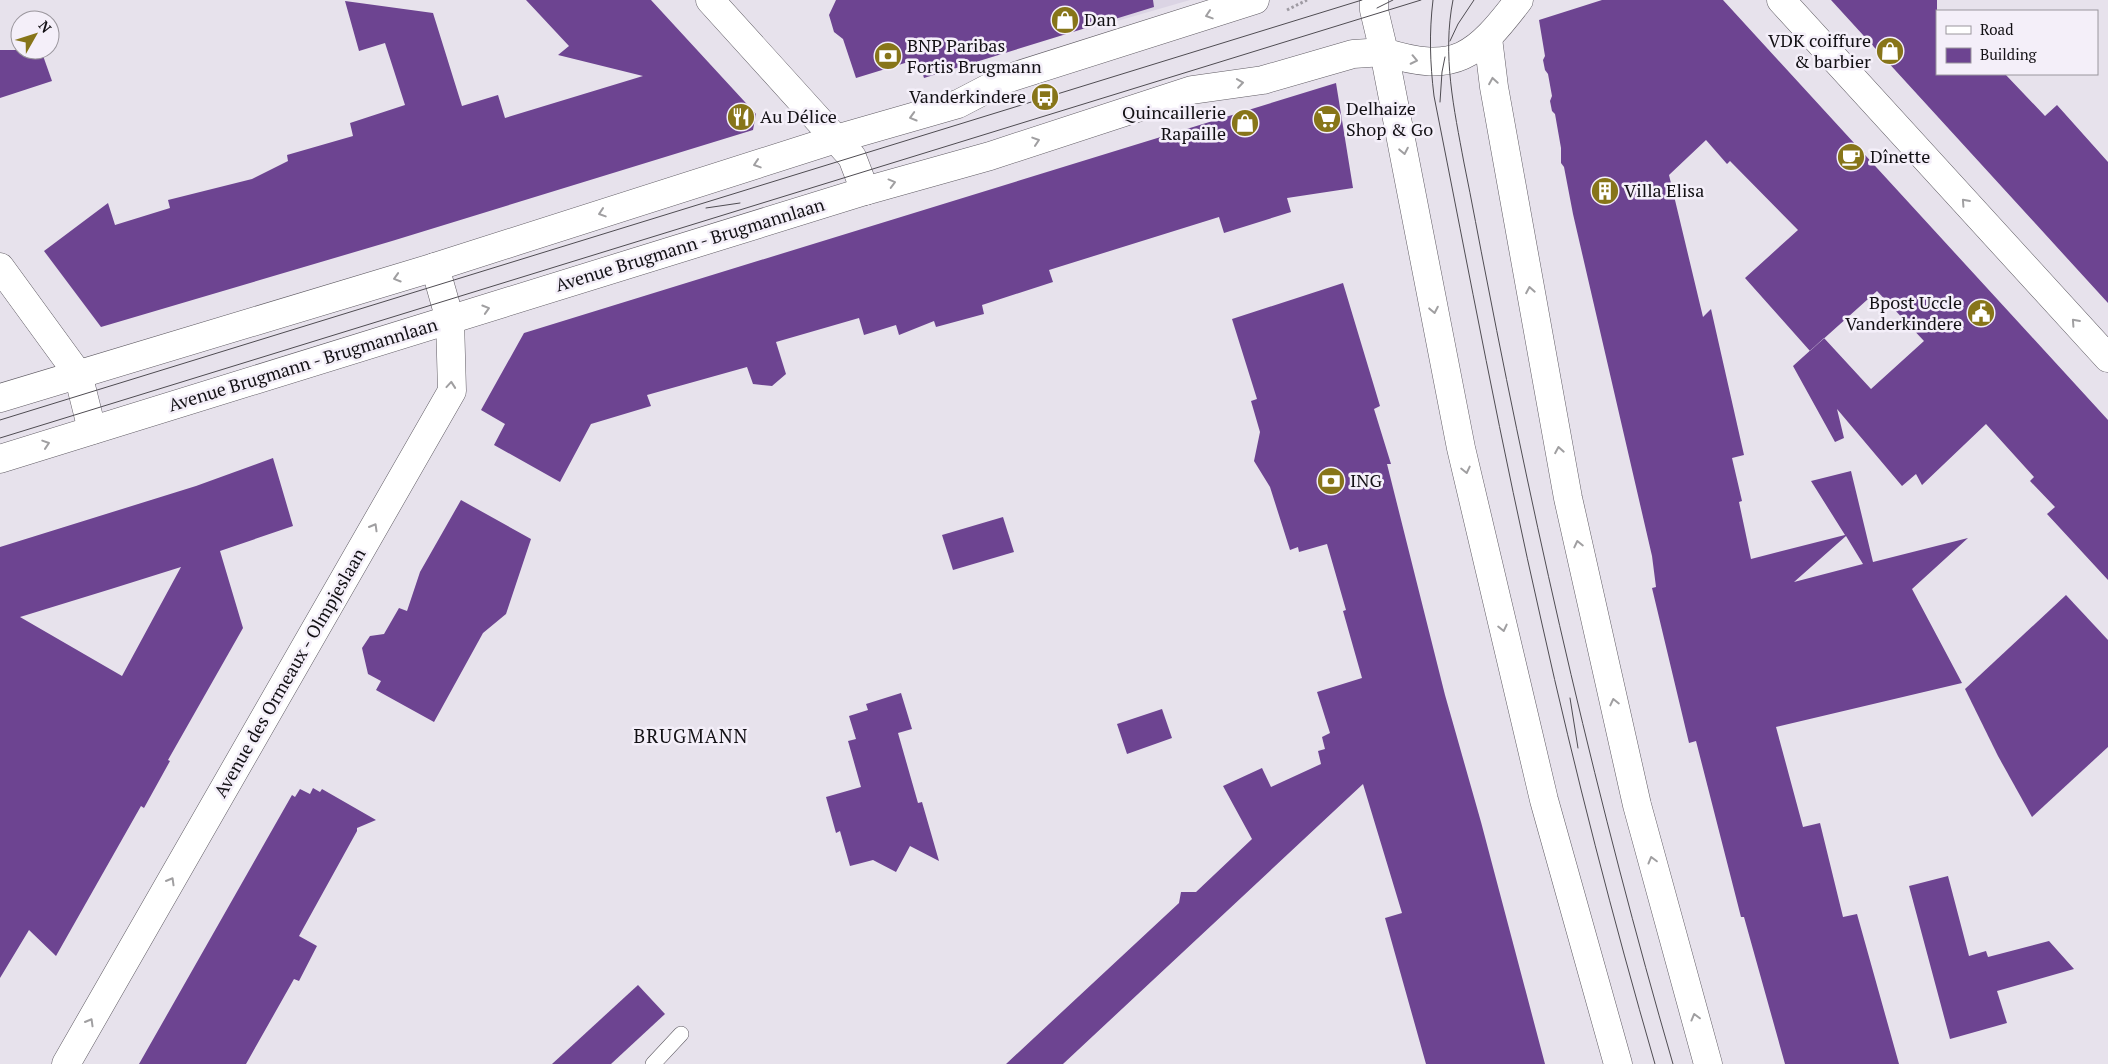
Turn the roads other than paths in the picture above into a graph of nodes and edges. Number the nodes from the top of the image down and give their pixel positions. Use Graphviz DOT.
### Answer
graph roads {
  1 [pos="710,0"];
  2 [pos="1255,0"];
  3 [pos="1374,0"];
  4 [pos="1519,0"];
  5 [pos="1781,0"];
  6 [pos="1488,38"];
  7 [pos="1384,52"];
  8 [pos="836,139"];
  9 [pos="865,191"];
  10 [pos="0,266"];
  11 [pos="434,267"];
  12 [pos="450,320"];
  13 [pos="2108,358"];
  14 [pos="78,374"];
  15 [pos="0,398"];
  16 [pos="92,430"];
  17 [pos="0,459"];
  18 [pos="681,1034"];
  19 [pos="66,1064"];
  20 [pos="653,1064"];
  21 [pos="1618,1064"];
  22 [pos="1708,1064"];
  1 -- 8 [label="main road"];
  2 -- 8 [label="main road, one-way"];
  3 -- 7 [label="main road"];
  4 -- 6 [label="main road, Avenue Brugmann - Brugmannlaan"];
  13 -- 5 [label="main road, one-way"];
  7 -- 6 [label="main road, Avenue Brugmann - Brugmannlaan, one-way"];
  22 -- 6 [label="main road, one-way"];
  9 -- 7 [label="main road, Avenue Brugmann - Brugmannlaan, one-way"];
  7 -- 21 [label="main road, one-way"];
  8 -- 9 [label="main road"];
  8 -- 11 [label="main road, one-way"];
  12 -- 9 [label="main road, Avenue Brugmann - Brugmannlaan, one-way"];
  10 -- 14 [label="main road"];
  11 -- 12 [label="main road, Avenue des Ormeaux - Olmpjeslaan"];
  11 -- 14 [label="main road, one-way"];
  12 -- 16 [label="main road, Avenue Brugmann - Brugmannlaan"];
  19 -- 12 [label="main road, Avenue des Ormeaux - Olmpjeslaan, one-way"];
  14 -- 15 [label="main road"];
  14 -- 16 [label="main road"];
  17 -- 16 [label="main road, Avenue Brugmann - Brugmannlaan, one-way"];
  18 -- 20 [label="lane"];
}
